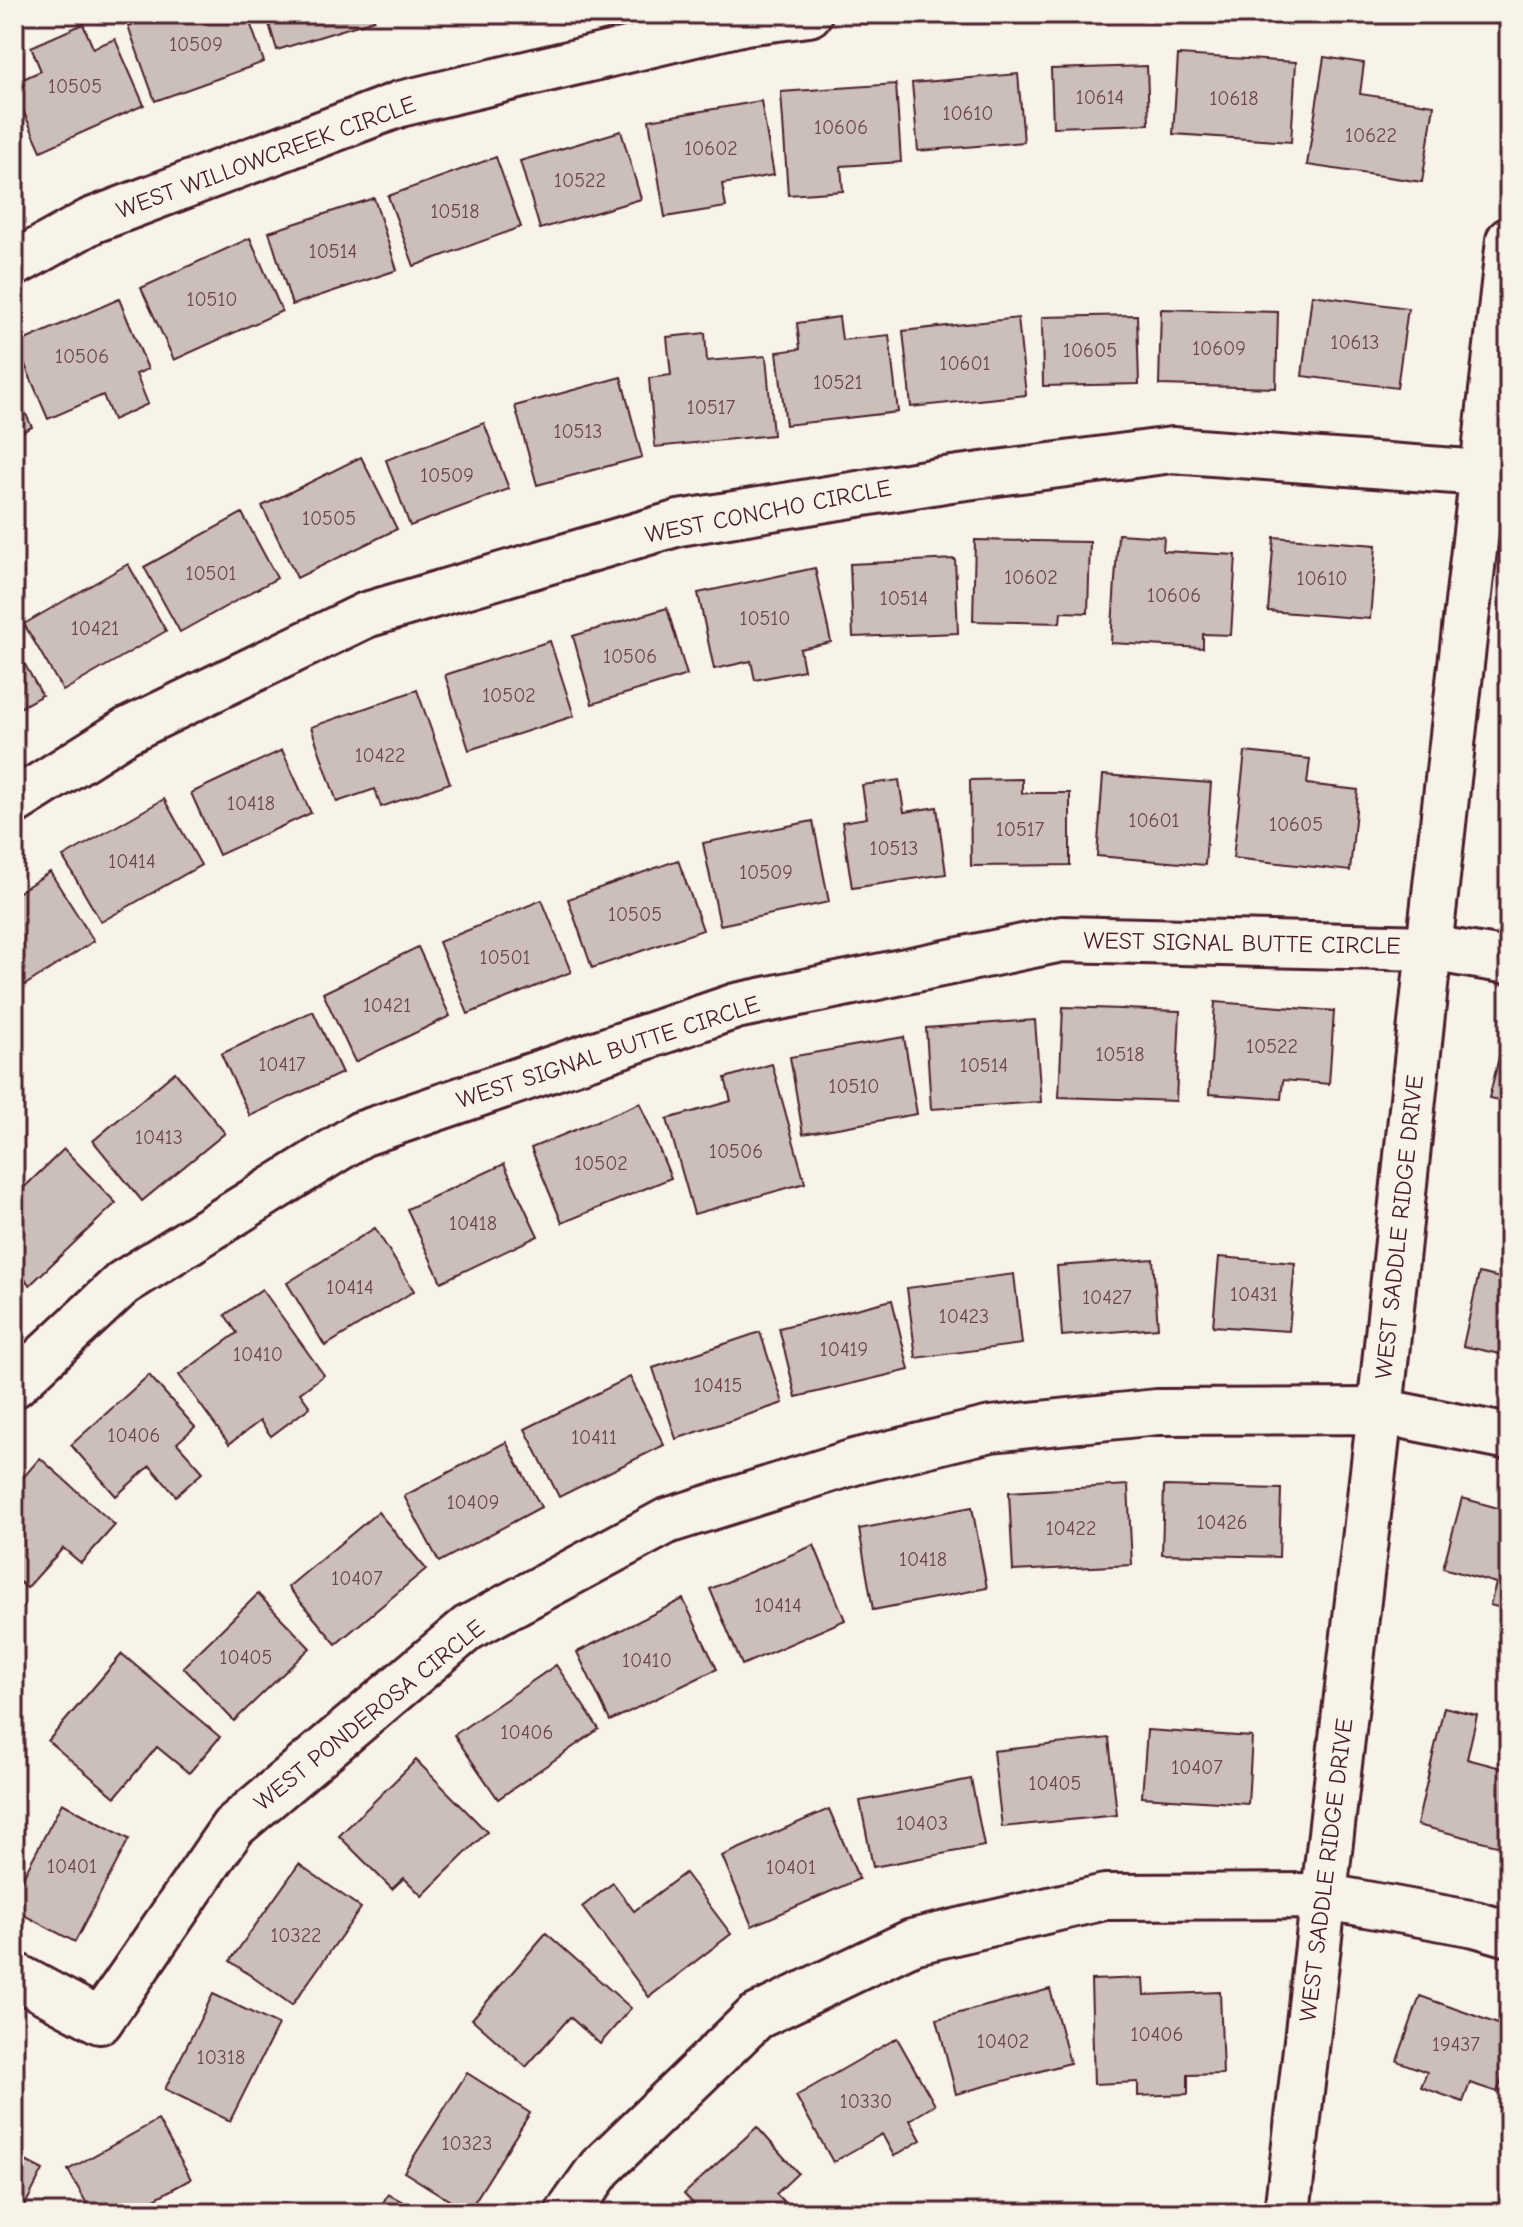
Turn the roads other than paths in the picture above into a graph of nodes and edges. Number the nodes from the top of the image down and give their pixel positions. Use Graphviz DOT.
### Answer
graph roads {
  1 [pos="809,14"];
  2 [pos="1509,240"];
  3 [pos="14,264"];
  4 [pos="1495,475"];
  5 [pos="14,802"];
  6 [pos="1429,948"];
  7 [pos="1509,961"];
  8 [pos="14,1385"];
  9 [pos="1380,1411"];
  10 [pos="1509,1437"];
  11 [pos="1322,1896"];
  12 [pos="1509,1934"];
  13 [pos="14,1975"];
  14 [pos="568,2213"];
  15 [pos="1287,2213"];
  1 -- 3 [label="street, WEST WILLOWCREEK CIRCLE"];
  2 -- 4 [label="street, WEST SADDLE RIDGE DRIVE"];
  4 -- 5 [label="street, WEST CONCHO CIRCLE"];
  4 -- 6 [label="street, WEST SADDLE RIDGE DRIVE"];
  6 -- 7 [label="street, WEST SIGNAL BUTTE CIRCLE"];
  6 -- 8 [label="street, WEST SIGNAL BUTTE CIRCLE"];
  6 -- 9 [label="street, WEST SADDLE RIDGE DRIVE"];
  9 -- 10 [label="street"];
  9 -- 11 [label="street, WEST SADDLE RIDGE DRIVE"];
  9 -- 13 [label="street, WEST PONDEROSA CIRCLE"];
  11 -- 12 [label="street"];
  11 -- 14 [label="street"];
  11 -- 15 [label="street, WEST SADDLE RIDGE DRIVE"];
}
